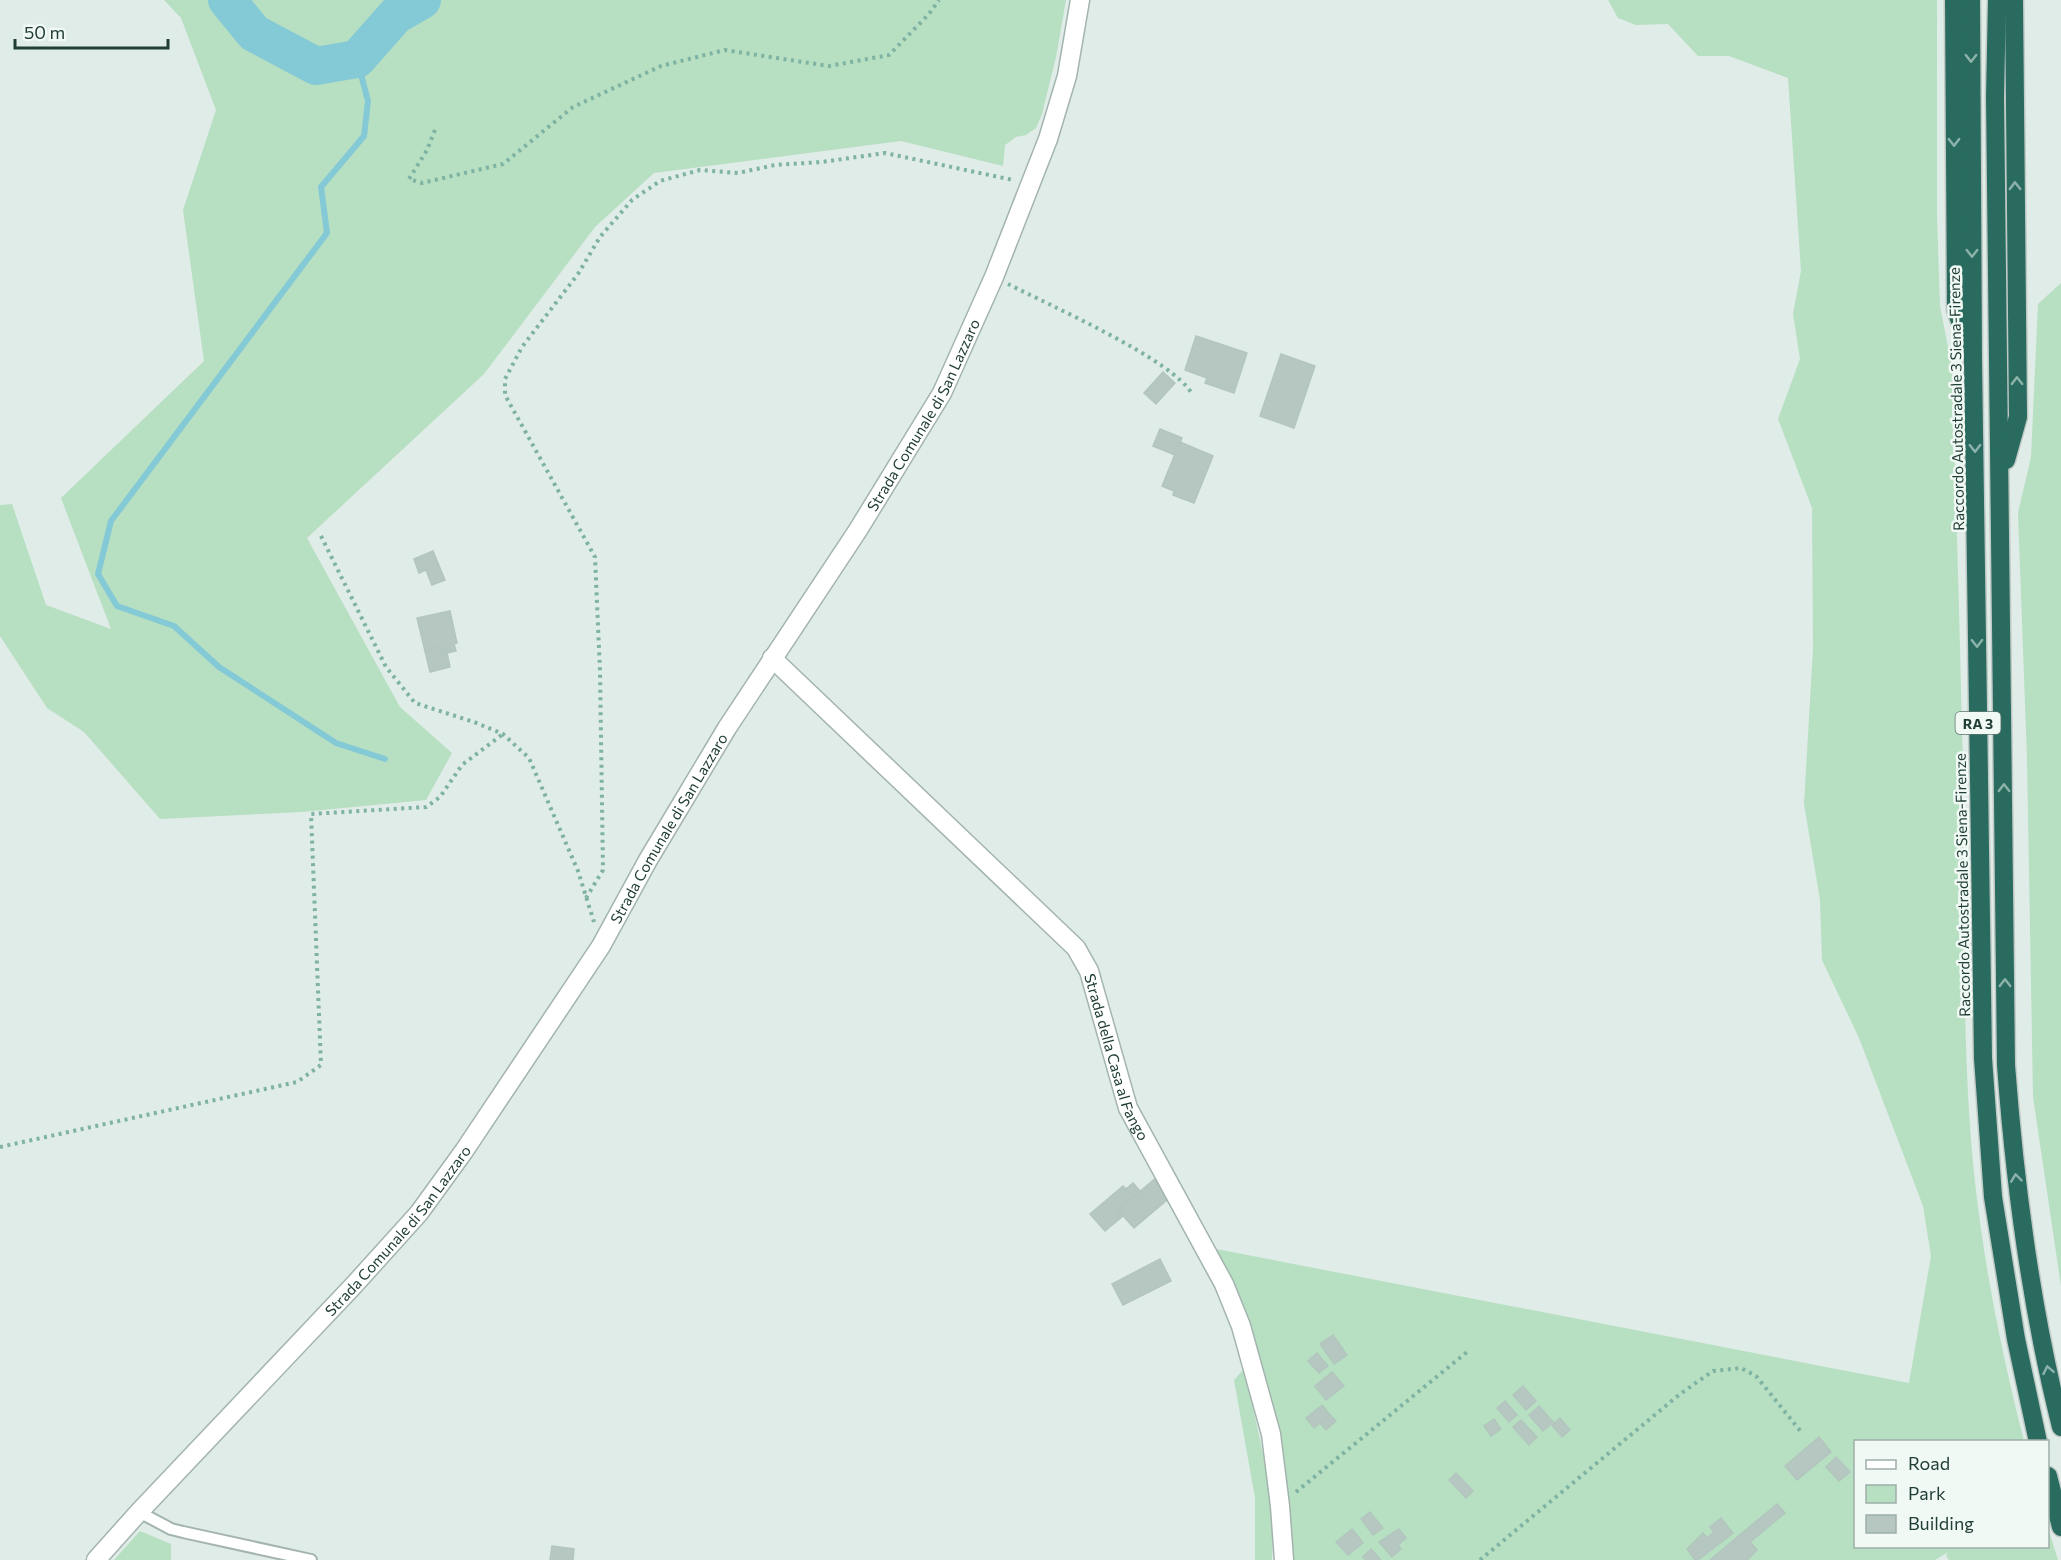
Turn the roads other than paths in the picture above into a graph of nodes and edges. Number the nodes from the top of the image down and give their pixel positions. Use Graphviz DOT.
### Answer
graph roads {
  1 [pos="1080,0"];
  2 [pos="1954,0"];
  3 [pos="1971,0"];
  4 [pos="1997,0"];
  5 [pos="2014,0"];
  6 [pos="1973,360"];
  7 [pos="2001,479"];
  8 [pos="772,658"];
  9 [pos="2061,1427"];
  10 [pos="2038,1440"];
  11 [pos="2049,1480"];
  12 [pos="139,1512"];
  13 [pos="2061,1527"];
  14 [pos="96,1560"];
  15 [pos="310,1560"];
  16 [pos="1284,1560"];
  1 -- 8 [label="street, Strada Comunale di San Lazzaro"];
  2 -- 6 [label="highway, one-way"];
  3 -- 6 [label="highway, Raccordo Autostradale 3 Siena-Firenze / RA 3, one-way"];
  4 -- 7 [label="highway, RA 3"];
  7 -- 5 [label="highway, one-way"];
  6 -- 10 [label="highway, Raccordo Autostradale 3 Siena-Firenze / RA 3, one-way"];
  9 -- 7 [label="highway, RA 3, one-way"];
  8 -- 12 [label="street, Strada Comunale di San Lazzaro"];
  8 -- 16 [label="street, Strada della Casa al Fango"];
  11 -- 13 [label="highway"];
  12 -- 14 [label="street, Strada Comunale di San Lazzaro"];
  12 -- 15 [label="lane"];
}
